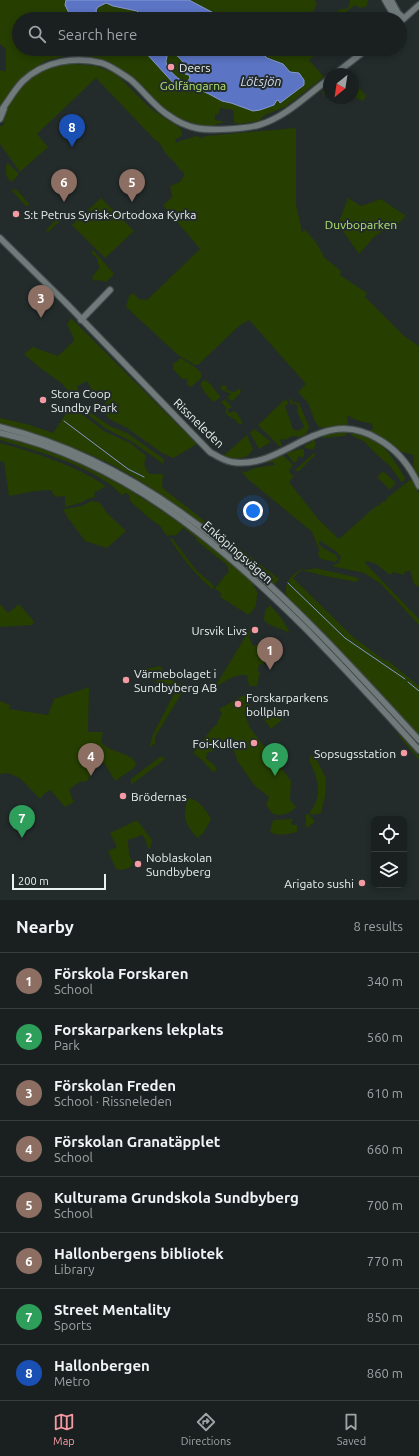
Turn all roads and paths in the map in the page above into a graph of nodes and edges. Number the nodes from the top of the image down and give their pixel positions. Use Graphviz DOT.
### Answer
graph roads {
  1 [pos="386,0"];
  2 [pos="391,0"];
  3 [pos="419,5"];
  4 [pos="392,12"];
  5 [pos="397,12"];
  6 [pos="407,16"];
  7 [pos="358,56"];
  8 [pos="343,68"];
  9 [pos="323,83"];
  10 [pos="5,107"];
  11 [pos="0,112"];
  12 [pos="0,119"];
  13 [pos="0,238"];
  14 [pos="110,290"];
  15 [pos="81,320"];
  16 [pos="0,427"];
  17 [pos="0,433"];
  18 [pos="419,486"];
  19 [pos="274,594"];
  20 [pos="419,740"];
  21 [pos="419,750"];
  1 -- 4 [label="street"];
  2 -- 5 [label="street"];
  3 -- 6 [label="street"];
  7 -- 8 [label="street"];
  9 -- 10 [label="street"];
  10 -- 11 [label="street"];
  10 -- 12 [label="street"];
  13 -- 15 [label="street, Rissneleden"];
  14 -- 15 [label="street"];
  15 -- 18 [label="street, Rissneleden"];
  16 -- 19 [label="street, Enköpingsvägen"];
  17 -- 19 [label="street, Enköpingsvägen"];
  19 -- 20 [label="street, Enköpingsvägen"];
  19 -- 21 [label="street, Enköpingsvägen"];
}
